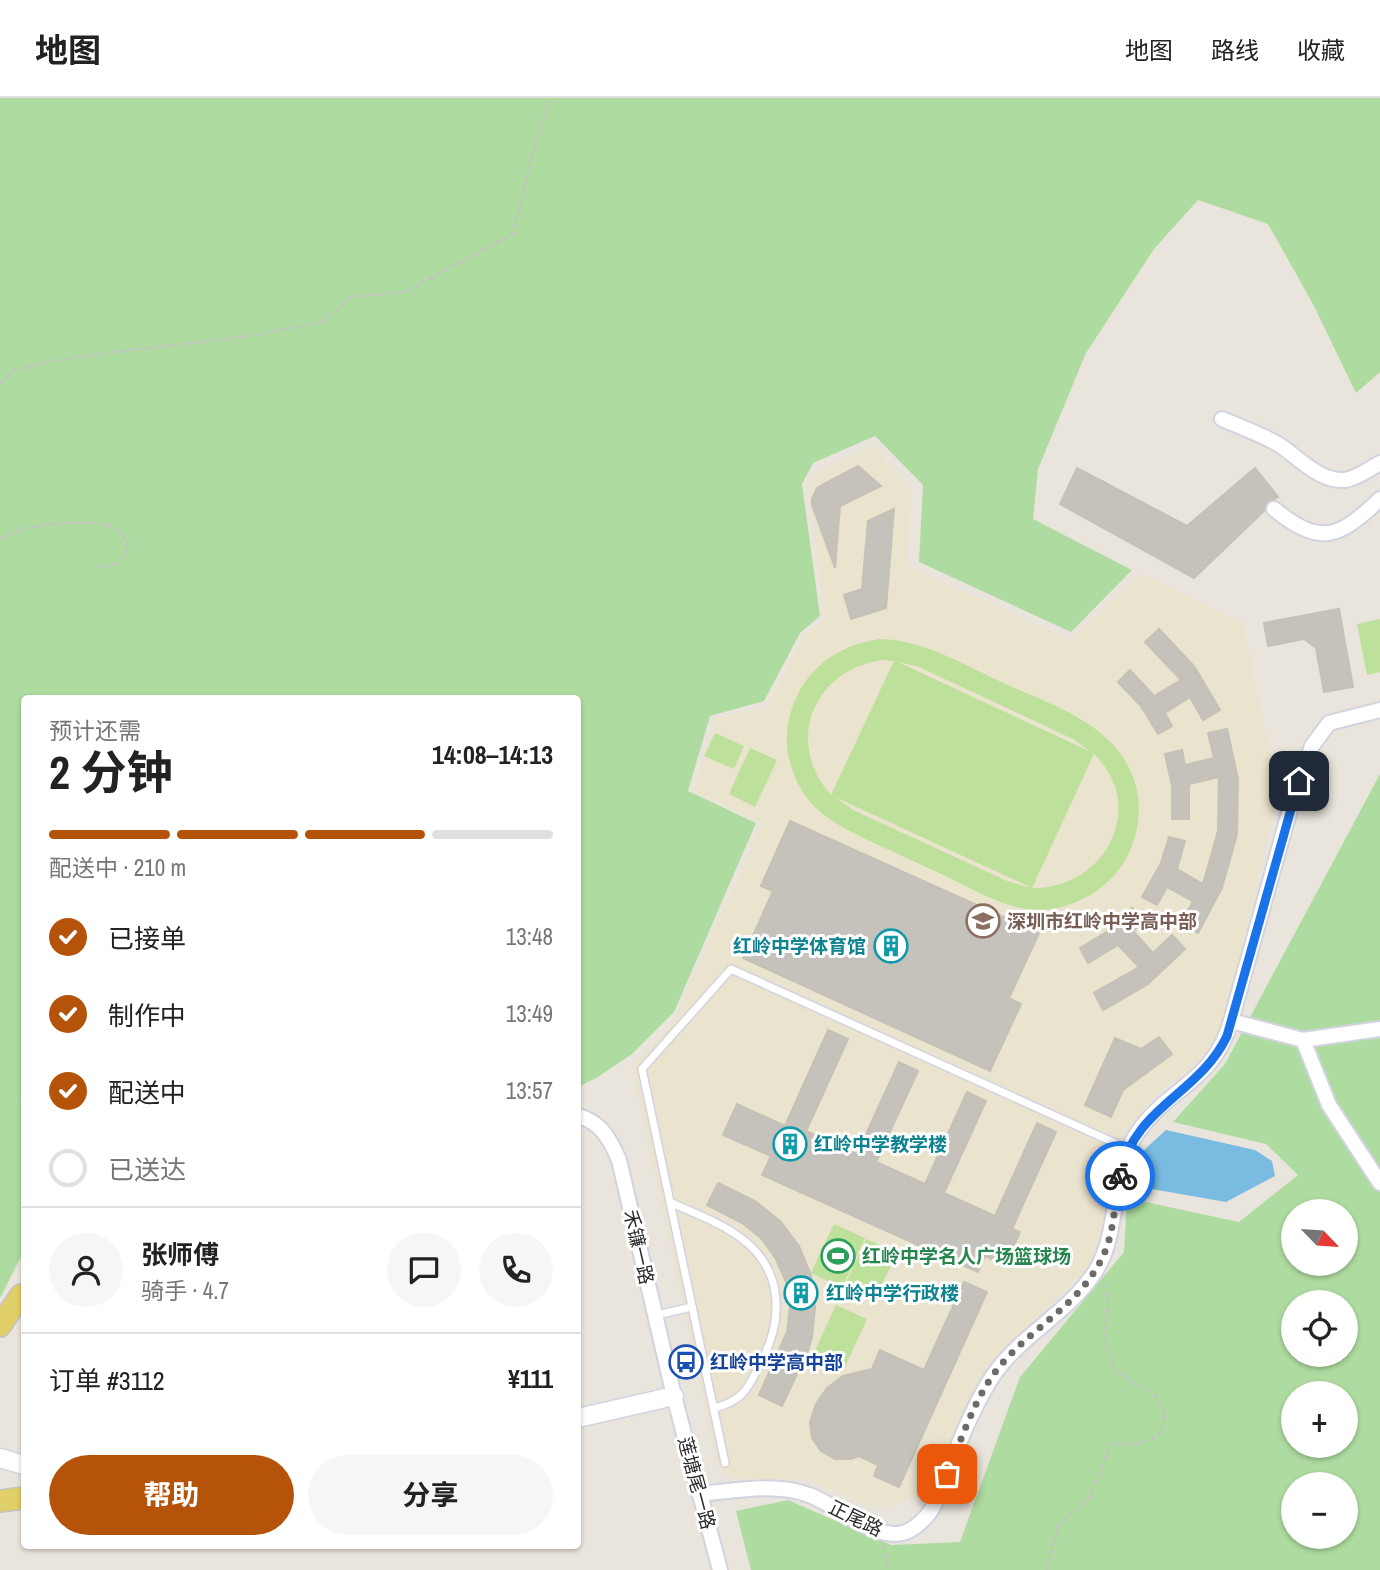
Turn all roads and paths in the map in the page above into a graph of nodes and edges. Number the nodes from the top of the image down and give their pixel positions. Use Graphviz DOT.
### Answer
graph roads {
  1 [pos="551,98"];
  2 [pos="0,384"];
  3 [pos="1222,419"];
  4 [pos="1380,463"];
  5 [pos="1380,499"];
  6 [pos="1274,509"];
  7 [pos="0,539"];
  8 [pos="98,567"];
  9 [pos="1380,710"];
  10 [pos="1231,1021"];
  11 [pos="1380,1029"];
  12 [pos="1303,1040"];
  13 [pos="581,1117"];
  14 [pos="1128,1149"];
  15 [pos="1379,1176"];
  16 [pos="670,1202"];
  17 [pos="1096,1270"];
  18 [pos="21,1297"];
  19 [pos="692,1307"];
  20 [pos="656,1315"];
  21 [pos="0,1325"];
  22 [pos="674,1396"];
  23 [pos="714,1408"];
  24 [pos="581,1417"];
  25 [pos="0,1458"];
  26 [pos="725,1462"];
  27 [pos="21,1464"];
  28 [pos="699,1494"];
  29 [pos="21,1498"];
  30 [pos="0,1501"];
  31 [pos="884,1545"];
  32 [pos="719,1570"];
  33 [pos="887,1570"];
  34 [pos="1046,1570"];
  1 -- 2 [label="path"];
  3 -- 4 [label="street"];
  5 -- 6 [label="street"];
  7 -- 8 [label="path"];
  9 -- 10 [label="street, 正尾路"];
  10 -- 12 [label="street"];
  10 -- 14 [label="street, 正尾路"];
  11 -- 12 [label="street"];
  12 -- 15 [label="street"];
  13 -- 20 [label="street, 禾镰一路"];
  14 -- 16 [label="lane"];
  14 -- 17 [label="street, 正尾路"];
  16 -- 19 [label="lane"];
  16 -- 23 [label="lane"];
  17 -- 28 [label="street, 正尾路"];
  17 -- 34 [label="path"];
  18 -- 21 [label="main road"];
  19 -- 20 [label="lane"];
  19 -- 23 [label="lane"];
  20 -- 22 [label="street, 禾镰一路"];
  22 -- 24 [label="street"];
  22 -- 28 [label="street, 莲塘尾一路"];
  23 -- 26 [label="lane"];
  25 -- 27 [label="street"];
  28 -- 32 [label="street, 莲塘尾一路"];
  29 -- 30 [label="main road"];
  31 -- 33 [label="path"];
}
